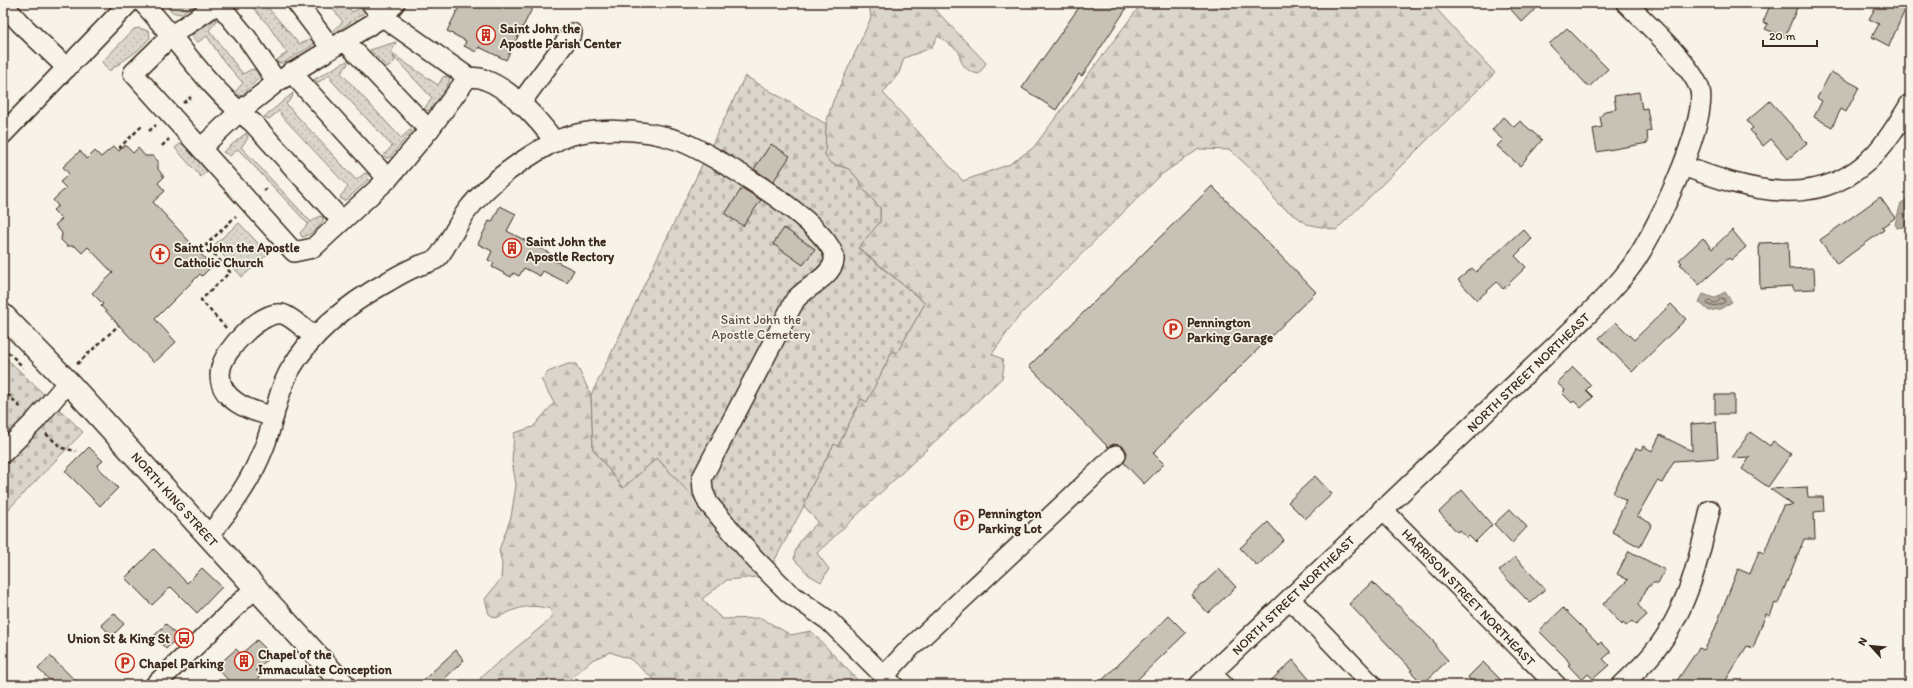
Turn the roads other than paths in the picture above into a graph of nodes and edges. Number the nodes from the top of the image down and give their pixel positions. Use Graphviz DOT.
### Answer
graph roads {
  1 [pos="129,3"];
  2 [pos="143,3"];
  3 [pos="219,3"];
  4 [pos="298,3"];
  5 [pos="1626,3"];
  6 [pos="3,4"];
  7 [pos="383,8"];
  8 [pos="572,33"];
  9 [pos="172,35"];
  10 [pos="337,44"];
  11 [pos="67,68"];
  12 [pos="284,77"];
  13 [pos="468,77"];
  14 [pos="520,104"];
  15 [pos="1910,104"];
  16 [pos="239,112"];
  17 [pos="429,130"];
  18 [pos="3,134"];
  19 [pos="555,142"];
  20 [pos="201,148"];
  21 [pos="1683,166"];
  22 [pos="388,178"];
  23 [pos="342,221"];
  24 [pos="3,315"];
  25 [pos="314,337"];
  26 [pos="70,375"];
  27 [pos="274,416"];
  28 [pos="3,453"];
  29 [pos="1116,455"];
  30 [pos="1382,508"];
  31 [pos="1710,510"];
  32 [pos="209,535"];
  33 [pos="255,588"];
  34 [pos="1290,599"];
  35 [pos="888,680"];
  36 [pos="1211,681"];
  37 [pos="155,685"];
  38 [pos="344,685"];
  39 [pos="1372,685"];
  40 [pos="1556,685"];
  41 [pos="1622,685"];
  1 -- 11 [label="street"];
  2 -- 9 [label="street"];
  3 -- 9 [label="street"];
  3 -- 12 [label="street"];
  4 -- 10 [label="street"];
  5 -- 21 [label="street, NORTH STREET NORTHEAST"];
  6 -- 11 [label="street"];
  7 -- 10 [label="street"];
  7 -- 13 [label="street"];
  8 -- 14 [label="street"];
  9 -- 16 [label="street"];
  9 -- 20 [label="street"];
  10 -- 12 [label="street"];
  10 -- 17 [label="street"];
  11 -- 18 [label="street"];
  12 -- 16 [label="street"];
  12 -- 22 [label="street"];
  13 -- 14 [label="street"];
  13 -- 17 [label="street"];
  14 -- 19 [label="street"];
  15 -- 21 [label="street"];
  16 -- 20 [label="street"];
  16 -- 23 [label="street"];
  17 -- 22 [label="street"];
  19 -- 25 [label="street"];
  19 -- 35 [label="street"];
  20 -- 23 [label="street"];
  21 -- 30 [label="street, NORTH STREET NORTHEAST"];
  22 -- 23 [label="street"];
  24 -- 26 [label="main road, NORTH KING STREET"];
  25 -- 27 [label="street"];
  25 -- 27 [label="street"];
  26 -- 28 [label="street"];
  26 -- 32 [label="main road, NORTH KING STREET"];
  27 -- 32 [label="street"];
  29 -- 35 [label="street"];
  30 -- 34 [label="street, NORTH STREET NORTHEAST"];
  30 -- 40 [label="street, HARRISON STREET NORTHEAST"];
  31 -- 41 [label="street"];
  32 -- 33 [label="main road, NORTH KING STREET"];
  33 -- 37 [label="street"];
  33 -- 38 [label="main road, NORTH KING STREET"];
  34 -- 36 [label="street, NORTH STREET NORTHEAST"];
  34 -- 39 [label="street"];
}
